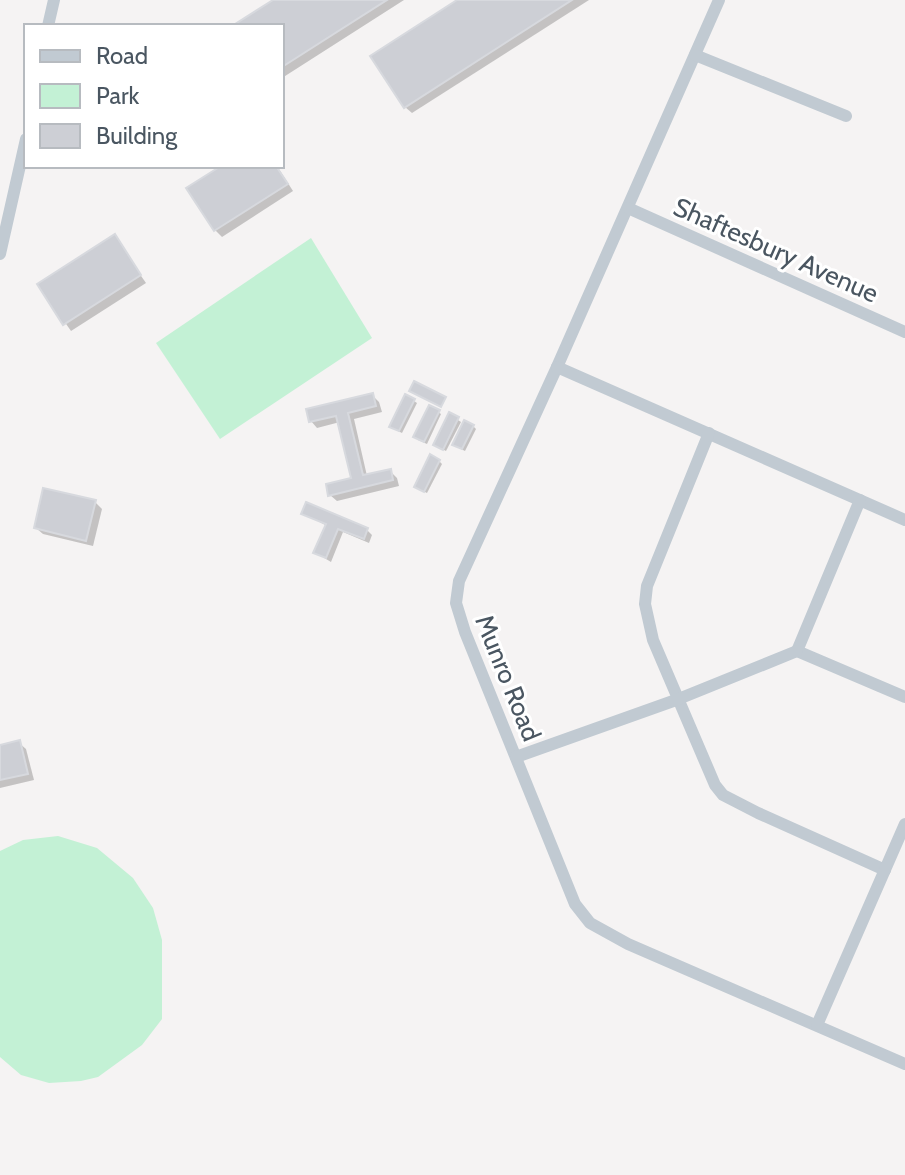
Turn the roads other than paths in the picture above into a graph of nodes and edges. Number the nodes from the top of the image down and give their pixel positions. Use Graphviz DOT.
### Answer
graph roads {
  1 [pos="54,0"];
  2 [pos="719,0"];
  3 [pos="48,24"];
  4 [pos="695,55"];
  5 [pos="846,116"];
  6 [pos="24,148"];
  7 [pos="628,208"];
  8 [pos="0,254"];
  9 [pos="905,332"];
  10 [pos="557,367"];
  11 [pos="709,433"];
  12 [pos="860,500"];
  13 [pos="905,520"];
  14 [pos="797,651"];
  15 [pos="905,697"];
  16 [pos="676,700"];
  17 [pos="516,757"];
  18 [pos="905,824"];
  19 [pos="885,870"];
  20 [pos="817,1025"];
  21 [pos="905,1064"];
  1 -- 3 [label="street"];
  2 -- 4 [label="street, Munro Road"];
  4 -- 5 [label="street"];
  4 -- 7 [label="street, Munro Road"];
  6 -- 8 [label="street"];
  7 -- 9 [label="street, Shaftesbury Avenue"];
  7 -- 10 [label="street, Munro Road"];
  10 -- 11 [label="street"];
  10 -- 17 [label="street, Munro Road"];
  11 -- 12 [label="street"];
  11 -- 16 [label="street"];
  12 -- 13 [label="street"];
  12 -- 14 [label="street"];
  14 -- 15 [label="street"];
  14 -- 16 [label="street"];
  16 -- 17 [label="street"];
  16 -- 19 [label="street"];
  17 -- 20 [label="street, Munro Road"];
  18 -- 19 [label="street"];
  19 -- 20 [label="street"];
  20 -- 21 [label="street, Munro Road"];
}
